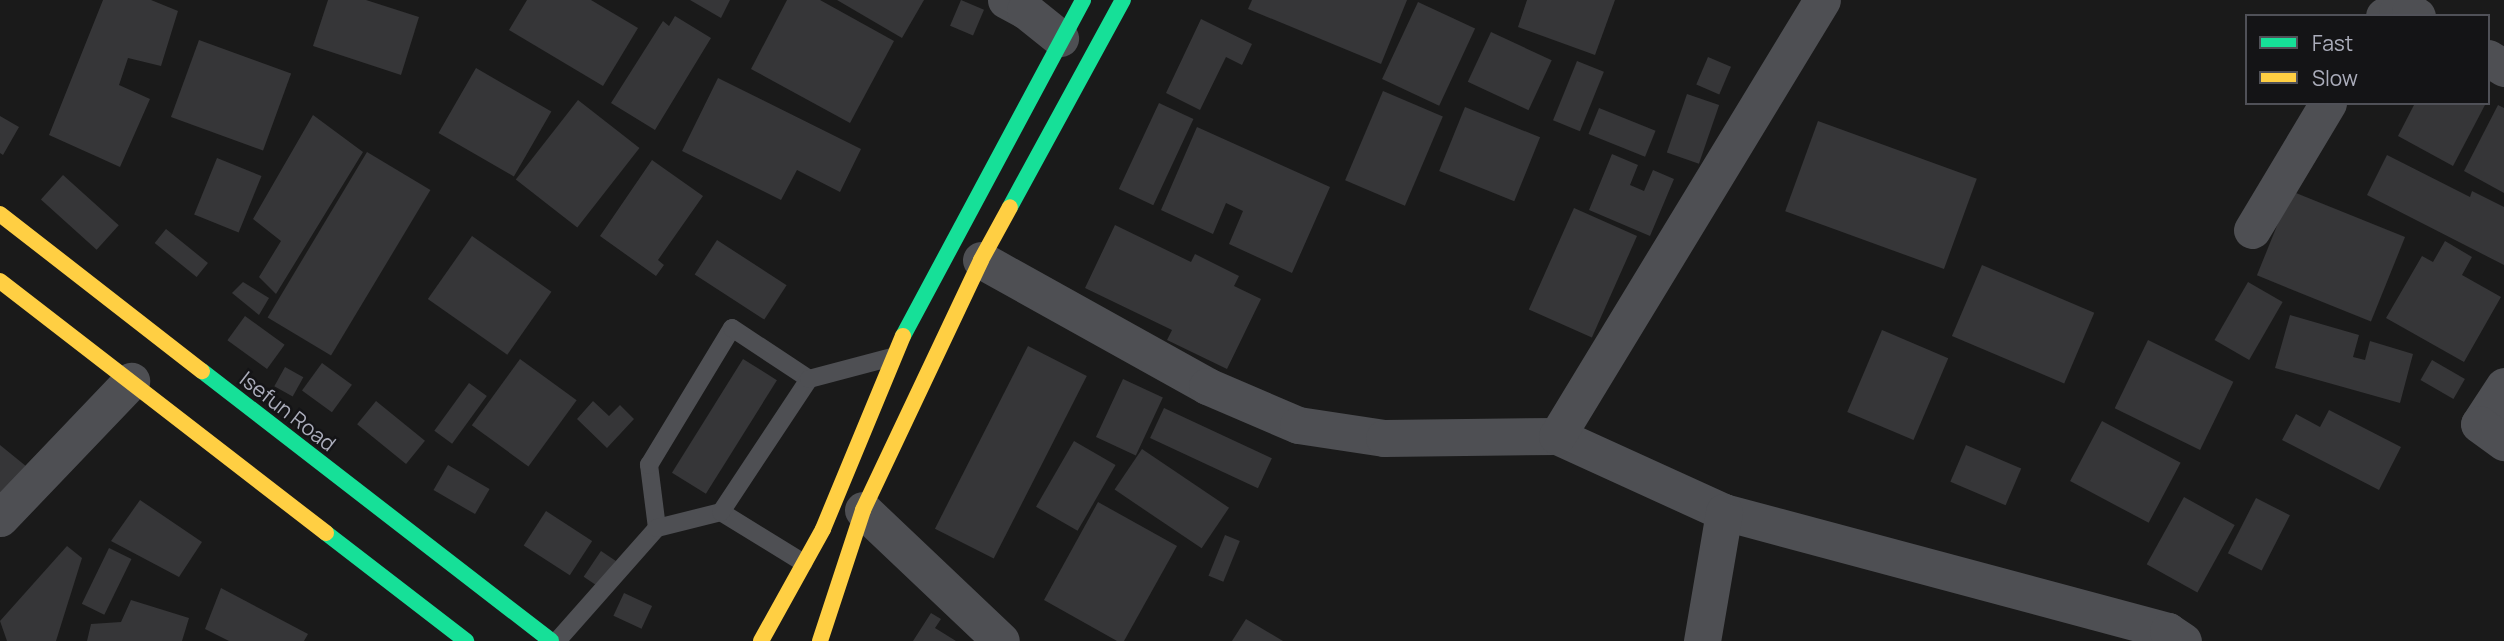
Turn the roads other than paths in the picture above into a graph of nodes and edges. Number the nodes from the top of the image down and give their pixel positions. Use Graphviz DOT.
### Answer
graph roads {
  1 [pos="1006,0"];
  2 [pos="1083,0"];
  3 [pos="1123,0"];
  4 [pos="1822,0"];
  5 [pos="1059,37"];
  6 [pos="2327,105"];
  7 [pos="0,214"];
  8 [pos="2252,230"];
  9 [pos="981,260"];
  10 [pos="0,281"];
  11 [pos="892,357"];
  12 [pos="810,379"];
  13 [pos="131,381"];
  14 [pos="2504,386"];
  15 [pos="1557,436"];
  16 [pos="2504,442"];
  17 [pos="863,510"];
  18 [pos="721,512"];
  19 [pos="1724,512"];
  20 [pos="0,517"];
  21 [pos="657,528"];
  22 [pos="804,564"];
  23 [pos="466,641"];
  24 [pos="551,641"];
  25 [pos="556,641"];
  26 [pos="761,641"];
  27 [pos="820,641"];
  28 [pos="1001,641"];
  29 [pos="1702,641"];
  30 [pos="2183,641"];
  1 -- 5 [label="street"];
  2 -- 5 [label="street"];
  3 -- 9 [label="street"];
  4 -- 15 [label="street"];
  5 -- 11 [label="street"];
  6 -- 8 [label="street"];
  7 -- 24 [label="street, Isefun Road"];
  9 -- 15 [label="street"];
  9 -- 17 [label="street"];
  10 -- 13 [label="street"];
  11 -- 12 [label="lane"];
  11 -- 22 [label="street"];
  12 -- 18 [label="lane"];
  12 -- 21 [label="lane"];
  13 -- 20 [label="street"];
  13 -- 23 [label="street"];
  14 -- 16 [label="street"];
  15 -- 19 [label="street"];
  17 -- 27 [label="street"];
  17 -- 28 [label="street"];
  18 -- 21 [label="lane"];
  18 -- 22 [label="lane"];
  19 -- 29 [label="street"];
  19 -- 30 [label="street"];
  21 -- 25 [label="lane"];
  22 -- 26 [label="street"];
}
